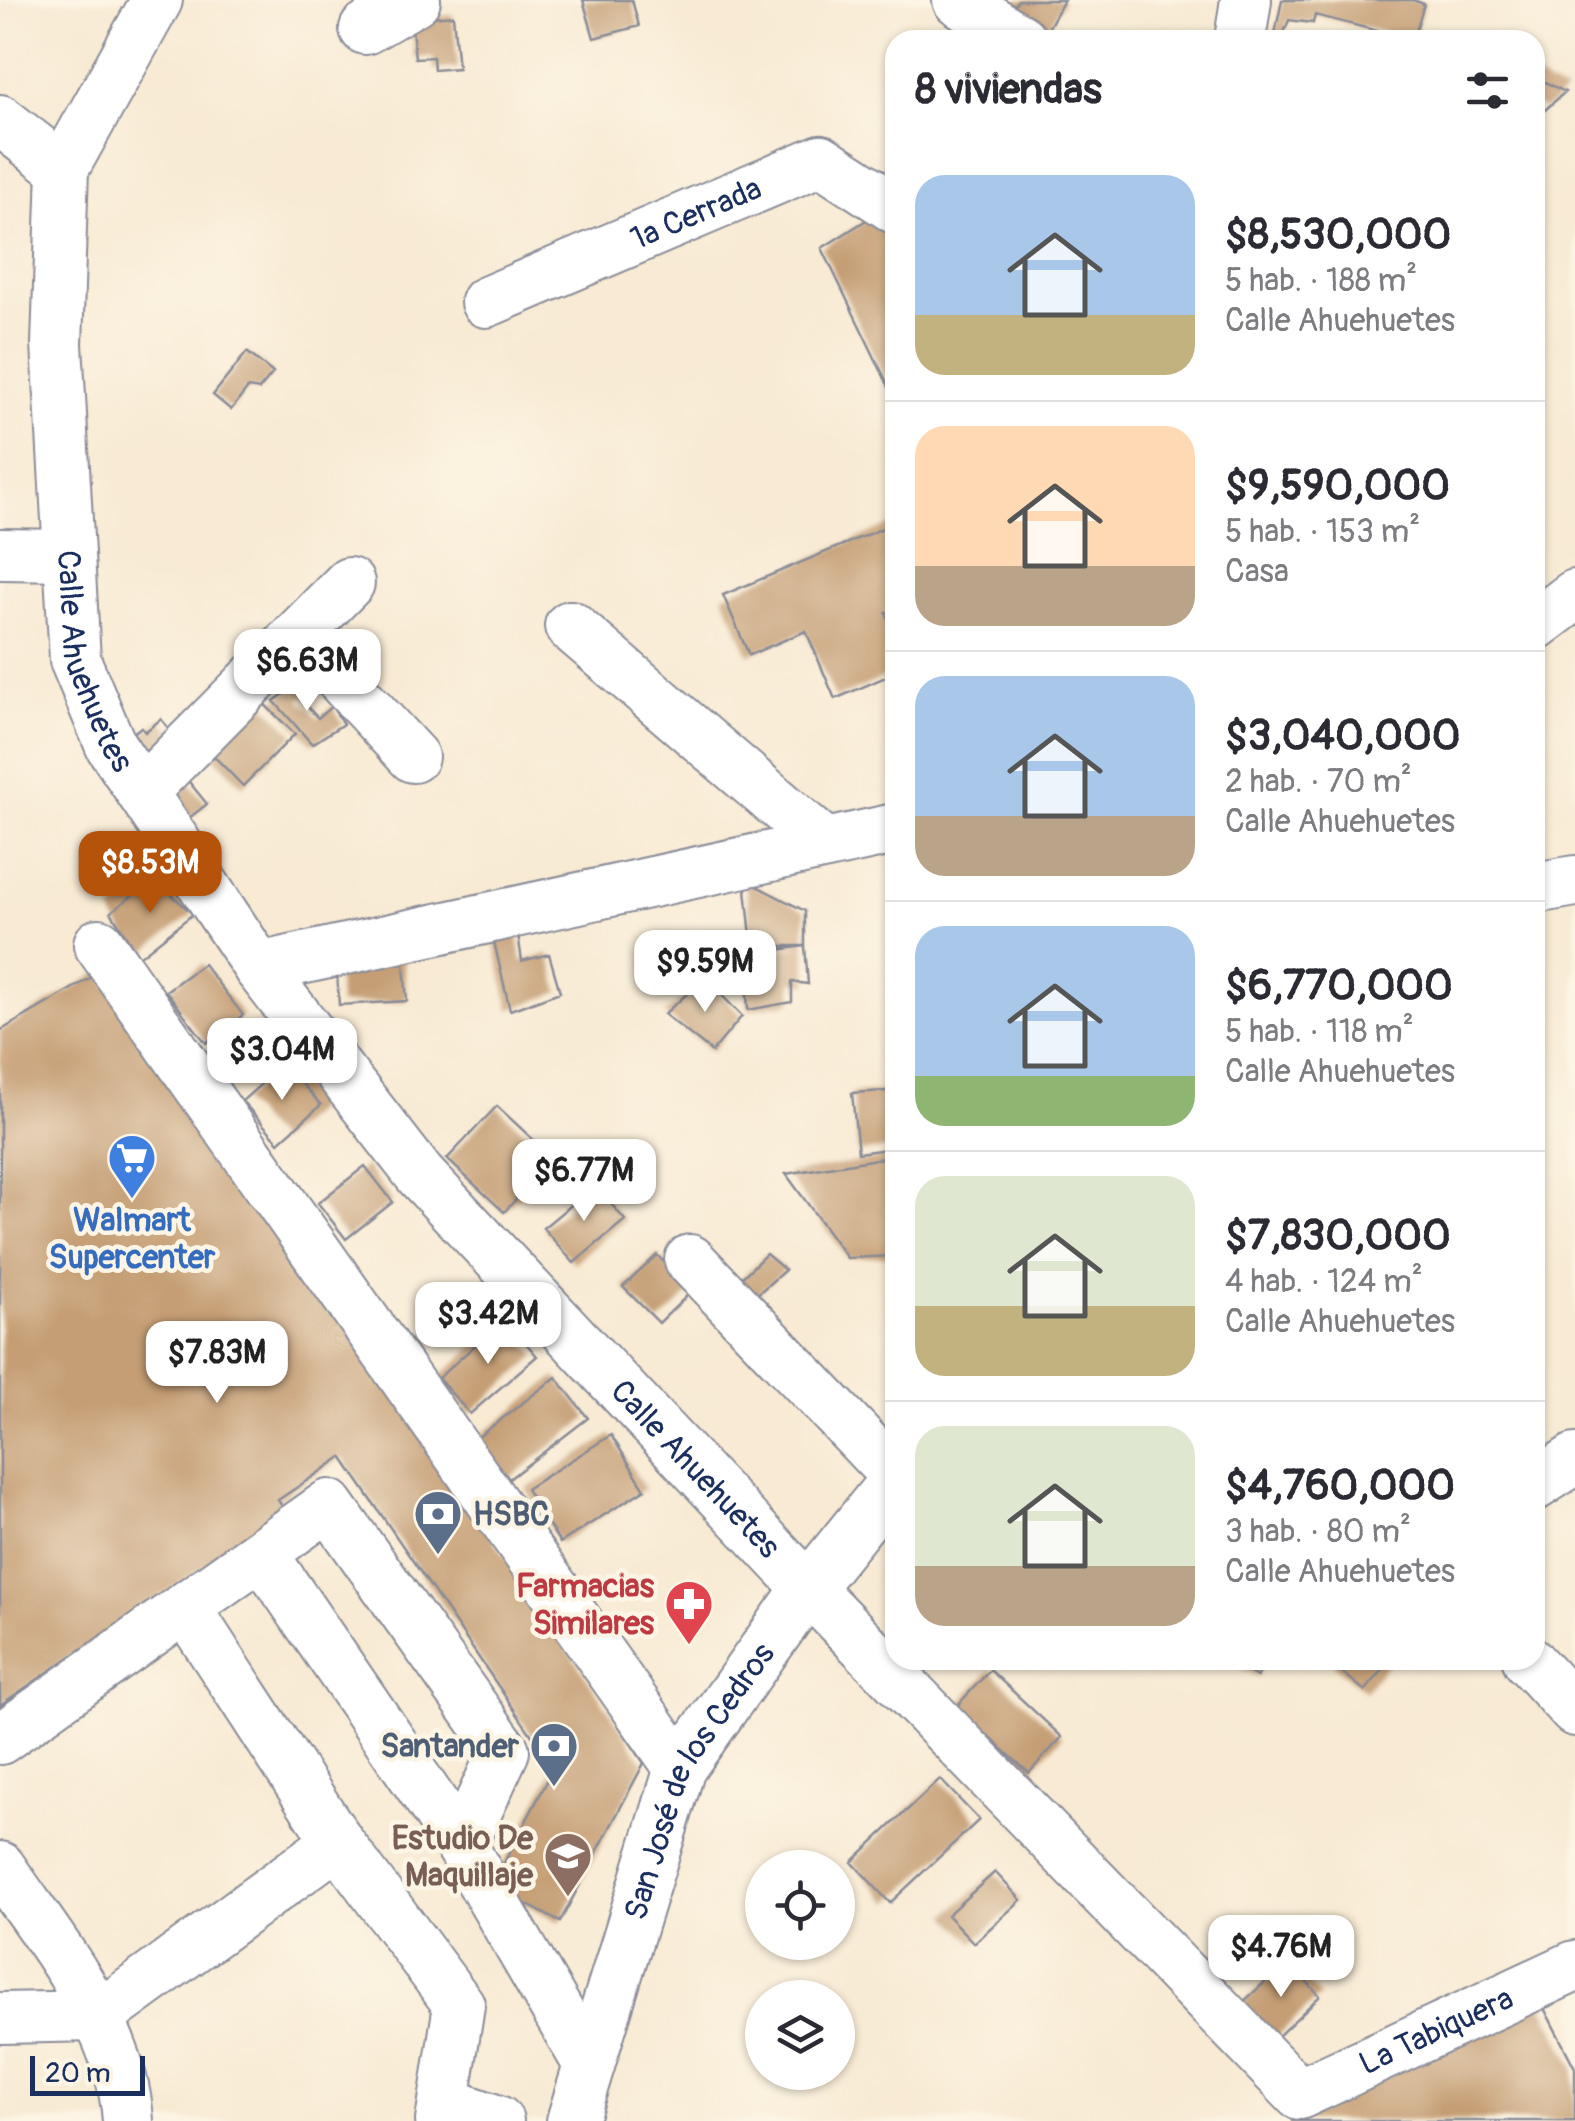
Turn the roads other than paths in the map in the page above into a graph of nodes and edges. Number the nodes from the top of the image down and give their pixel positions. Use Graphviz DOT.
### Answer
graph roads {
  1 [pos="157,0"];
  2 [pos="416,0"];
  3 [pos="958,0"];
  4 [pos="1246,0"];
  5 [pos="365,29"];
  6 [pos="1002,30"];
  7 [pos="1242,30"];
  8 [pos="0,120"];
  9 [pos="63,169"];
  10 [pos="885,202"];
  11 [pos="486,302"];
  12 [pos="0,554"];
  13 [pos="69,555"];
  14 [pos="350,582"];
  15 [pos="1575,596"];
  16 [pos="1545,617"];
  17 [pos="570,626"];
  18 [pos="299,634"];
  19 [pos="413,756"];
  20 [pos="142,792"];
  21 [pos="885,831"];
  22 [pos="825,844"];
  23 [pos="1575,881"];
  24 [pos="1545,886"];
  25 [pos="99,944"];
  26 [pos="259,968"];
  27 [pos="690,1260"];
  28 [pos="1575,1459"];
  29 [pos="885,1467"];
  30 [pos="1545,1478"];
  31 [pos="885,1491"];
  32 [pos="264,1555"];
  33 [pos="808,1588"];
  34 [pos="186,1610"];
  35 [pos="885,1667"];
  36 [pos="888,1670"];
  37 [pos="1537,1670"];
  38 [pos="1575,1711"];
  39 [pos="0,1739"];
  40 [pos="680,1768"];
  41 [pos="338,1842"];
  42 [pos="461,1845"];
  43 [pos="0,1868"];
  44 [pos="1575,1966"];
  45 [pos="533,1973"];
  46 [pos="459,2004"];
  47 [pos="98,2016"];
  48 [pos="0,2018"];
  49 [pos="588,2065"];
  50 [pos="1299,2094"];
  51 [pos="444,2112"];
  52 [pos="128,2121"];
  53 [pos="498,2121"];
  54 [pos="572,2121"];
  1 -- 9 [label="street, Calle Ahuehuetes"];
  2 -- 5 [label="street"];
  3 -- 6 [label="street"];
  4 -- 7 [label="street"];
  8 -- 9 [label="street"];
  9 -- 13 [label="street, Calle Ahuehuetes"];
  10 -- 11 [label="street, 1a Cerrada"];
  12 -- 13 [label="street"];
  13 -- 20 [label="street, Calle Ahuehuetes"];
  14 -- 18 [label="street"];
  15 -- 16 [label="street"];
  17 -- 22 [label="street"];
  18 -- 19 [label="street"];
  18 -- 20 [label="street"];
  20 -- 26 [label="street, Calle Ahuehuetes"];
  21 -- 22 [label="street"];
  22 -- 26 [label="street"];
  23 -- 24 [label="street"];
  25 -- 40 [label="street"];
  26 -- 33 [label="street, Calle Ahuehuetes"];
  27 -- 29 [label="street"];
  28 -- 30 [label="street"];
  31 -- 33 [label="street, San José de los Cedros"];
  32 -- 34 [label="street"];
  32 -- 42 [label="street"];
  32 -- 42 [label="street"];
  33 -- 35 [label="street, Calle Ahuehuetes"];
  33 -- 40 [label="street, San José de los Cedros"];
  34 -- 39 [label="street"];
  34 -- 41 [label="street"];
  36 -- 50 [label="street, Calle Ahuehuetes"];
  37 -- 38 [label="street"];
  40 -- 49 [label="street, San José de los Cedros"];
  41 -- 46 [label="street"];
  41 -- 47 [label="street"];
  42 -- 45 [label="street"];
  43 -- 47 [label="street"];
  44 -- 50 [label="street, La Tabiquera"];
  45 -- 46 [label="street"];
  45 -- 49 [label="street"];
  46 -- 51 [label="street"];
  47 -- 48 [label="street"];
  47 -- 52 [label="street"];
  49 -- 54 [label="street, San José de los Cedros"];
  51 -- 53 [label="street"];
}
